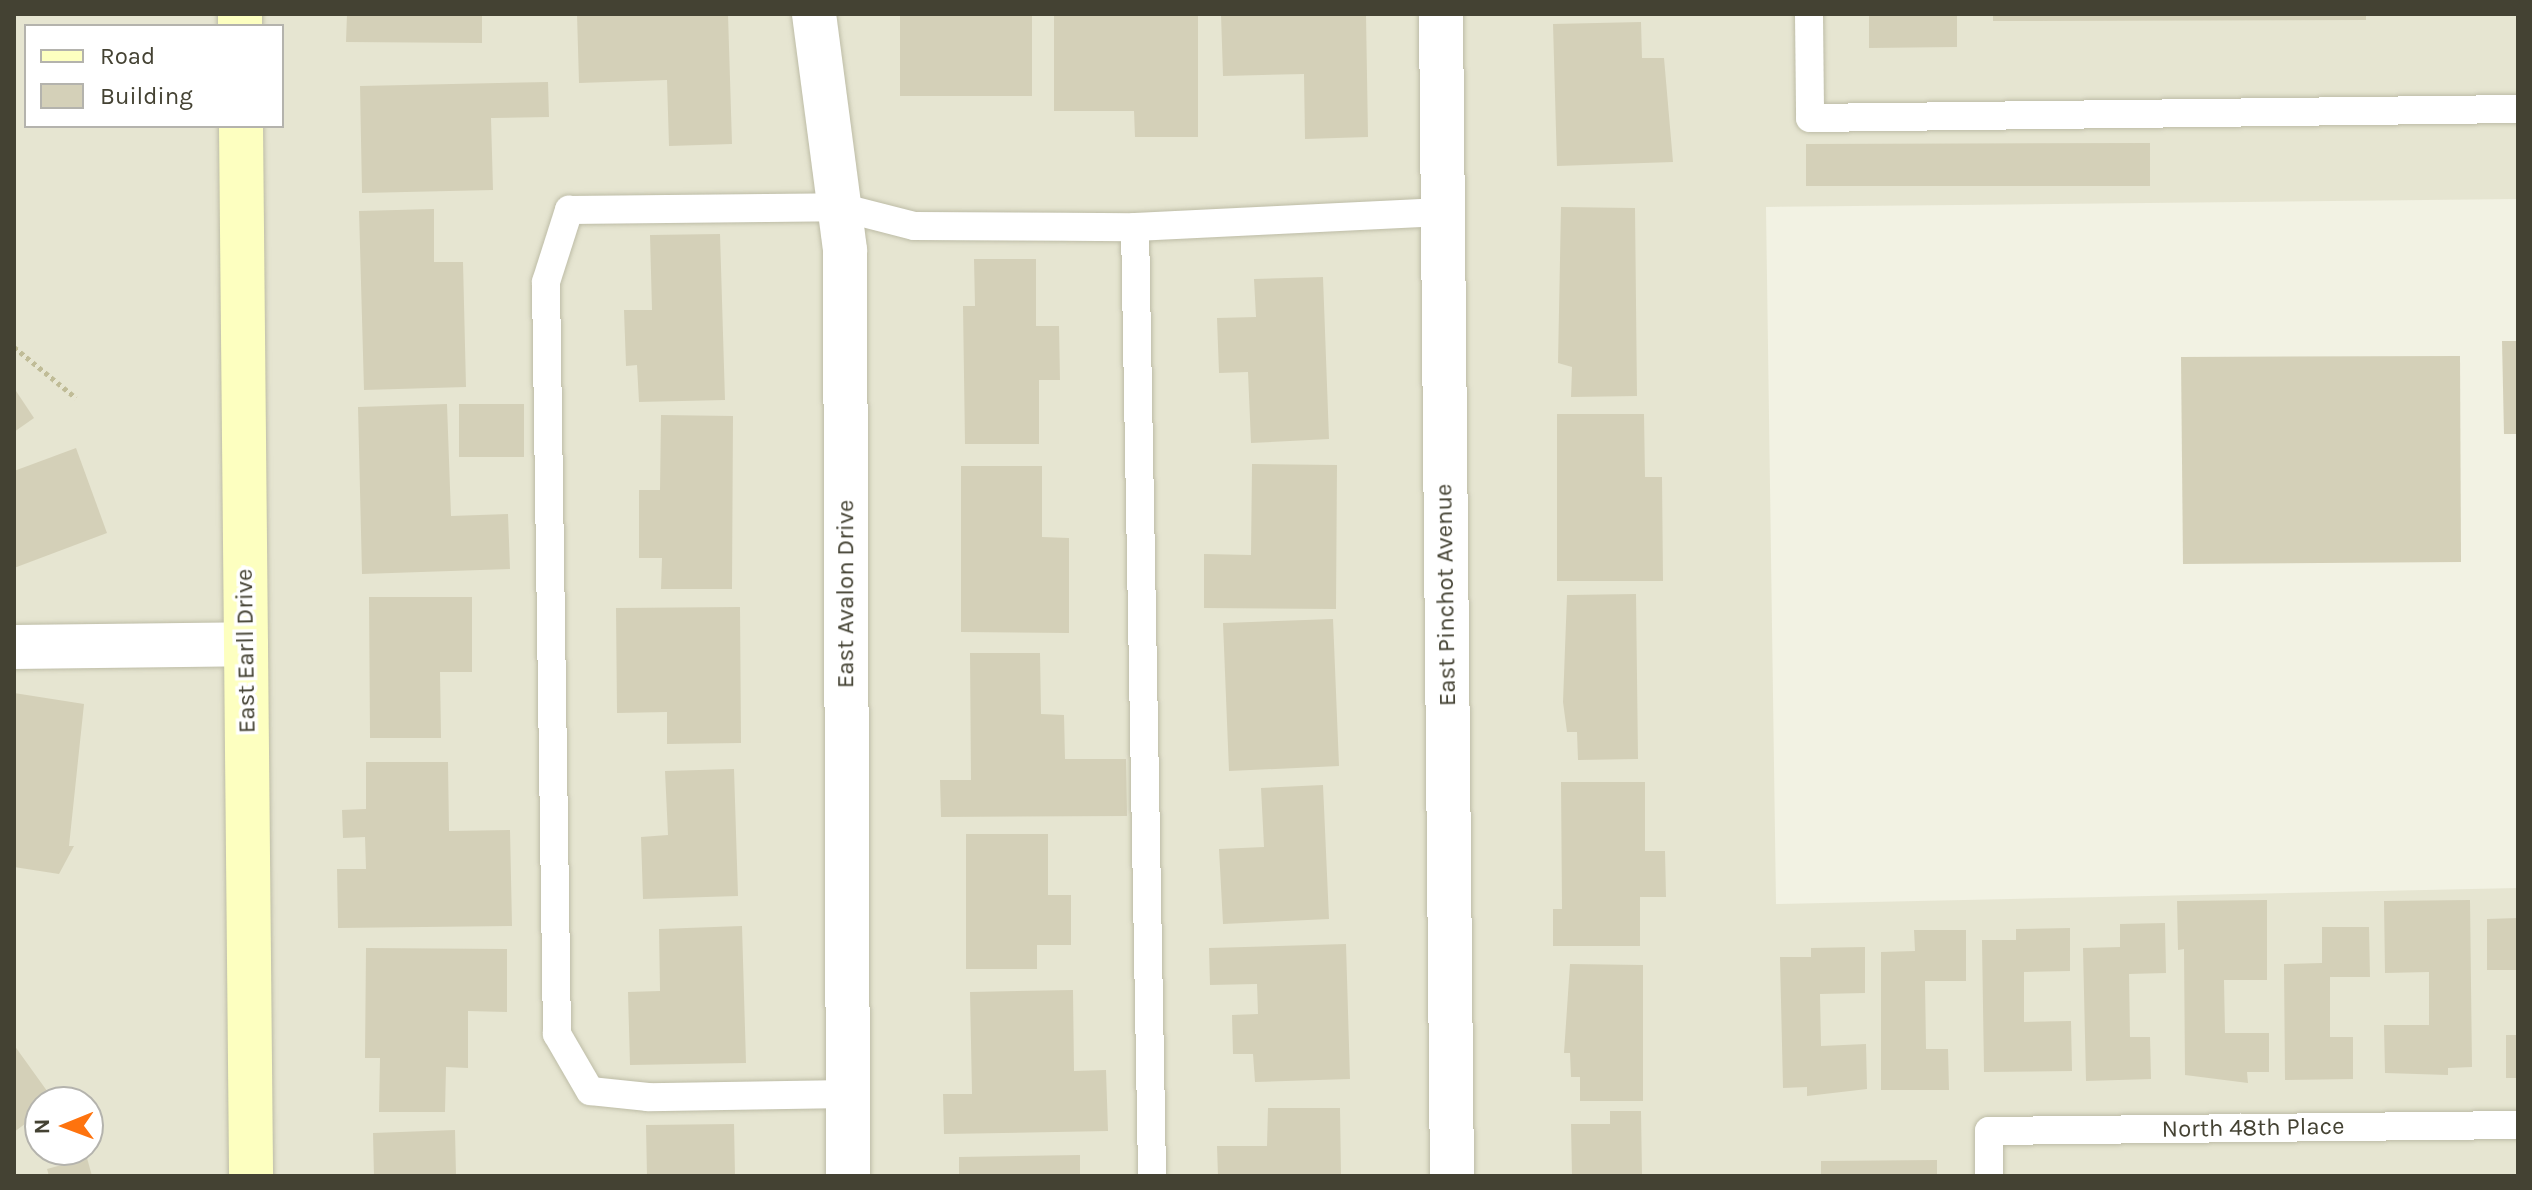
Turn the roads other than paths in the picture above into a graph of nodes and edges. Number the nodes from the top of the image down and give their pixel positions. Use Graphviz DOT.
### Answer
graph roads {
  1 [pos="814,14"];
  2 [pos="1441,14"];
  3 [pos="1809,14"];
  4 [pos="2518,109"];
  5 [pos="241,128"];
  6 [pos="840,207"];
  7 [pos="1442,212"];
  8 [pos="1135,227"];
  9 [pos="246,644"];
  10 [pos="14,647"];
  11 [pos="848,1094"];
  12 [pos="2518,1125"];
  13 [pos="251,1176"];
  14 [pos="848,1176"];
  15 [pos="1152,1176"];
  16 [pos="1452,1176"];
  17 [pos="1989,1176"];
  1 -- 6 [label="street, East Avalon Drive"];
  2 -- 7 [label="street, East Pinchot Avenue"];
  3 -- 4 [label="lane"];
  5 -- 9 [label="street, East Earll Drive"];
  6 -- 8 [label="lane"];
  6 -- 11 [label="street, East Avalon Drive"];
  6 -- 11 [label="lane"];
  7 -- 8 [label="lane"];
  7 -- 16 [label="street, East Pinchot Avenue"];
  8 -- 15 [label="lane"];
  9 -- 10 [label="street"];
  9 -- 13 [label="street, East Earll Drive"];
  11 -- 14 [label="street, East Avalon Drive"];
  12 -- 17 [label="lane, North 48th Place"];
}
